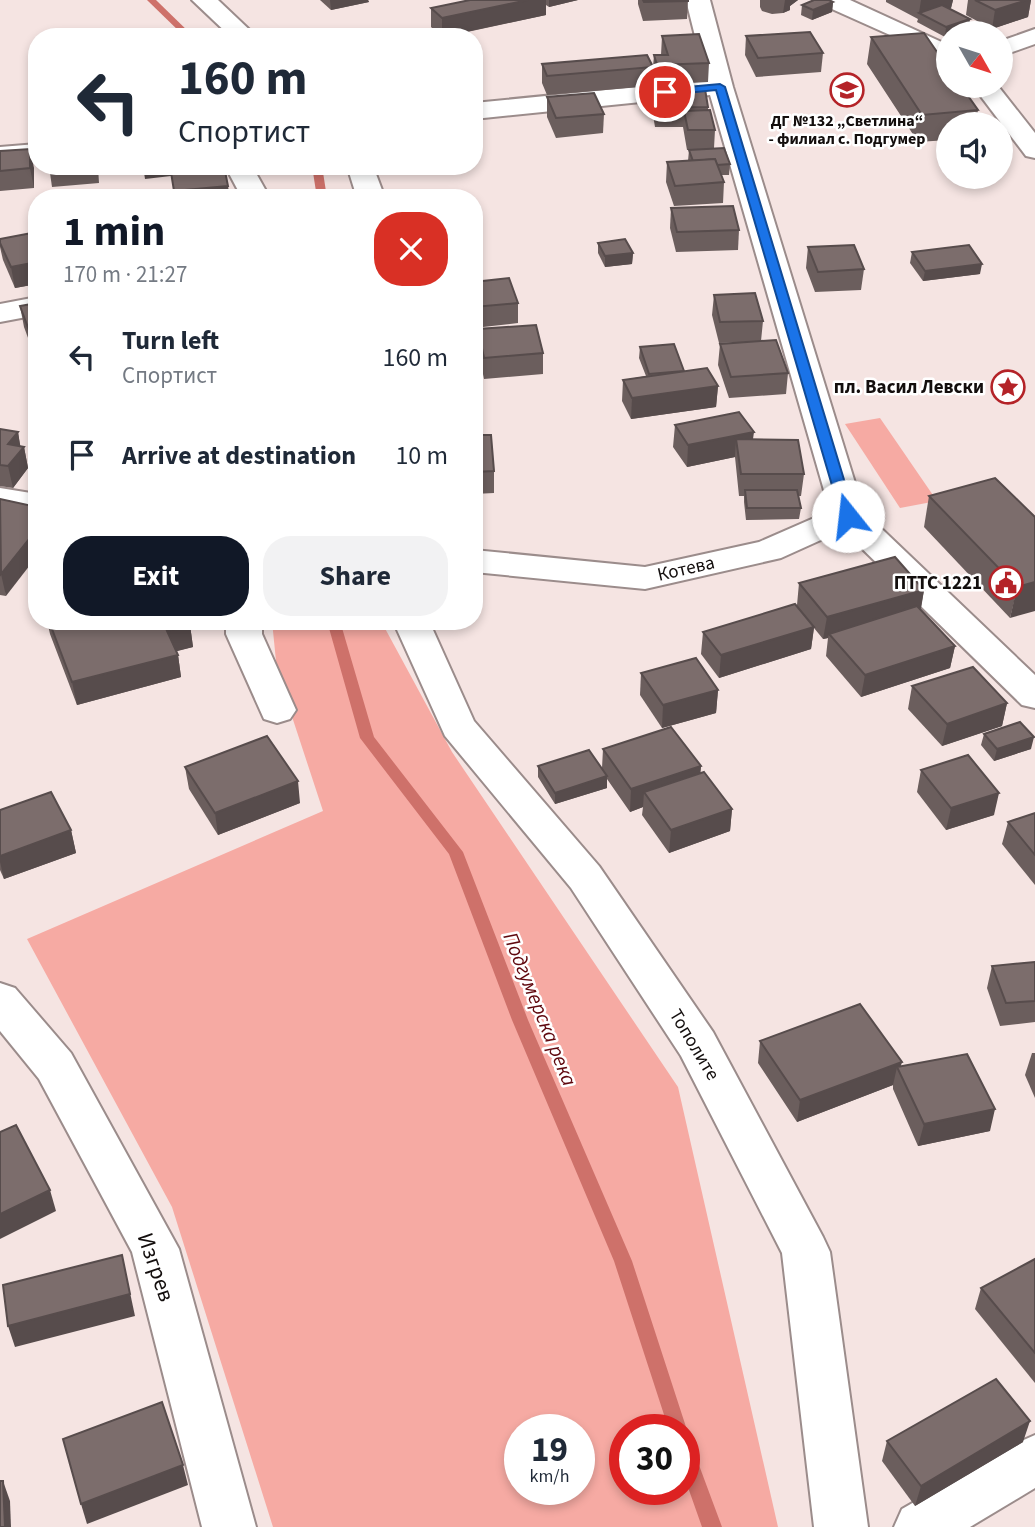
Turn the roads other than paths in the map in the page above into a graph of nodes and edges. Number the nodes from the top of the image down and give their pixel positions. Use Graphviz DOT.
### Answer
graph roads {
  1 [pos="204,0"];
  2 [pos="698,0"];
  3 [pos="831,0"];
  4 [pos="236,28"];
  5 [pos="1035,36"];
  6 [pos="1013,44"];
  7 [pos="936,48"];
  8 [pos="720,87"];
  9 [pos="994,98"];
  10 [pos="483,110"];
  11 [pos="1035,150"];
  12 [pos="28,153"];
  13 [pos="0,155"];
  14 [pos="28,308"];
  15 [pos="0,313"];
  16 [pos="0,498"];
  17 [pos="28,503"];
  18 [pos="848,516"];
  19 [pos="483,562"];
  20 [pos="244,630"];
  21 [pos="415,630"];
  22 [pos="1035,696"];
  23 [pos="277,710"];
  24 [pos="0,1000"];
  25 [pos="1035,1460"];
  26 [pos="229,1527"];
  27 [pos="841,1527"];
  28 [pos="921,1527"];
  1 -- 4 [label="street"];
  2 -- 8 [label="street"];
  3 -- 7 [label="street"];
  5 -- 6 [label="street"];
  8 -- 10 [label="street"];
  8 -- 18 [label="street"];
  9 -- 11 [label="street"];
  12 -- 13 [label="street"];
  14 -- 15 [label="street"];
  16 -- 17 [label="street"];
  18 -- 19 [label="street, Котева"];
  18 -- 22 [label="street"];
  20 -- 23 [label="street"];
  21 -- 27 [label="street, Тополите"];
  24 -- 26 [label="street, Изгрев"];
  25 -- 28 [label="street"];
}
